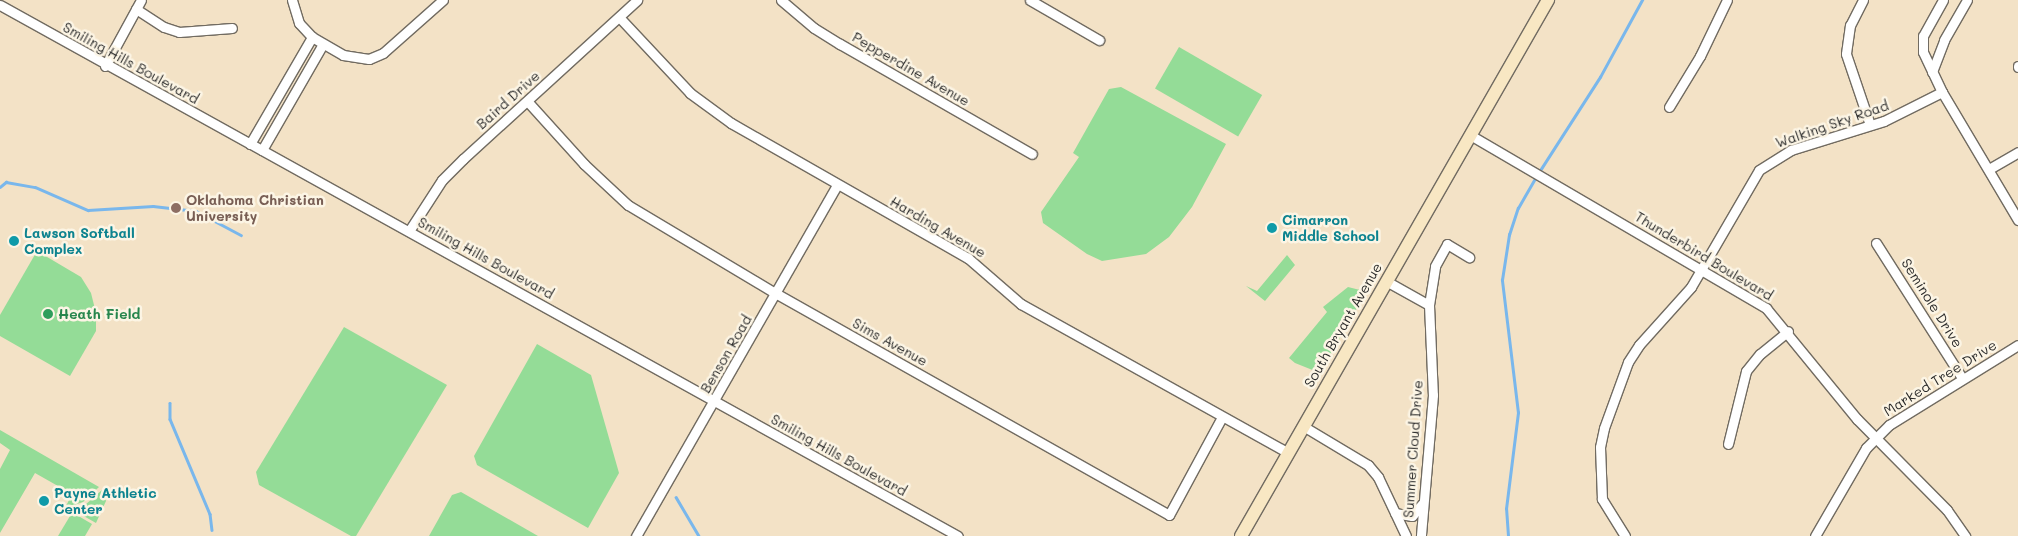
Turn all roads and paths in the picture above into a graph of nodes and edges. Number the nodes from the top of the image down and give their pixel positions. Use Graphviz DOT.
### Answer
graph roads {
  1 [pos="141,0"];
  2 [pos="292,0"];
  3 [pos="444,0"];
  4 [pos="638,0"];
  5 [pos="782,0"];
  6 [pos="1030,0"];
  7 [pos="1548,0"];
  8 [pos="1727,0"];
  9 [pos="1863,0"];
  10 [pos="1943,0"];
  11 [pos="1967,0"];
  12 [pos="6,4"];
  13 [pos="136,9"];
  14 [pos="619,17"];
  15 [pos="232,28"];
  16 [pos="312,37"];
  17 [pos="1099,40"];
  18 [pos="323,44"];
  19 [pos="105,66"];
  20 [pos="1932,72"];
  21 [pos="1942,92"];
  22 [pos="528,102"];
  23 [pos="1669,107"];
  24 [pos="1870,125"];
  25 [pos="1470,135"];
  26 [pos="250,144"];
  27 [pos="262,150"];
  28 [pos="2018,152"];
  29 [pos="1032,154"];
  30 [pos="1989,169"];
  31 [pos="837,185"];
  32 [pos="2018,220"];
  33 [pos="409,231"];
  34 [pos="1876,243"];
  35 [pos="1469,257"];
  36 [pos="1701,268"];
  37 [pos="1386,282"];
  38 [pos="777,294"];
  39 [pos="1429,305"];
  40 [pos="1788,331"];
  41 [pos="2018,345"];
  42 [pos="1962,378"];
  43 [pos="714,402"];
  44 [pos="1222,418"];
  45 [pos="1303,426"];
  46 [pos="1875,439"];
  47 [pos="1728,444"];
  48 [pos="1287,452"];
  49 [pos="1424,500"];
  50 [pos="1395,513"];
  51 [pos="636,536"];
  52 [pos="958,536"];
  53 [pos="1241,536"];
  54 [pos="1406,536"];
  55 [pos="1421,536"];
  56 [pos="1625,536"];
  57 [pos="1815,536"];
  58 [pos="1965,536"];
  1 -- 13 [label="street"];
  2 -- 16 [label="street"];
  3 -- 18 [label="street"];
  4 -- 14 [label="street, Baird Drive"];
  5 -- 29 [label="street, Pepperdine Avenue"];
  6 -- 17 [label="street"];
  7 -- 25 [label="street, South Bryant Avenue"];
  8 -- 23 [label="street"];
  9 -- 24 [label="street"];
  10 -- 20 [label="street"];
  11 -- 20 [label="street"];
  12 -- 19 [label="street, Smiling Hills Boulevard"];
  13 -- 15 [label="street"];
  13 -- 19 [label="street"];
  14 -- 22 [label="street, Baird Drive"];
  14 -- 31 [label="street, Harding Avenue"];
  16 -- 18 [label="street"];
  16 -- 26 [label="street"];
  18 -- 27 [label="street"];
  19 -- 26 [label="street, Smiling Hills Boulevard"];
  20 -- 21 [label="street"];
  21 -- 24 [label="street, Walking Sky Road"];
  21 -- 30 [label="street"];
  22 -- 33 [label="street, Baird Drive"];
  22 -- 38 [label="street, Sims Avenue"];
  24 -- 36 [label="street, Walking Sky Road"];
  25 -- 36 [label="street, Thunderbird Boulevard"];
  25 -- 37 [label="street, South Bryant Avenue"];
  26 -- 27 [label="street, Smiling Hills Boulevard"];
  27 -- 33 [label="street, Smiling Hills Boulevard"];
  28 -- 30 [label="street"];
  30 -- 32 [label="street"];
  31 -- 38 [label="street, Benson Road"];
  31 -- 44 [label="street, Harding Avenue"];
  33 -- 43 [label="street, Smiling Hills Boulevard"];
  34 -- 42 [label="street, Seminole Drive"];
  35 -- 39 [label="street, Summer Cloud Drive"];
  36 -- 40 [label="street, Thunderbird Boulevard"];
  36 -- 56 [label="street, Walking Sky Road"];
  37 -- 39 [label="street"];
  37 -- 45 [label="street, South Bryant Avenue"];
  38 -- 43 [label="street, Benson Road"];
  38 -- 44 [label="street, Sims Avenue"];
  39 -- 49 [label="street, Summer Cloud Drive"];
  40 -- 46 [label="street, Thunderbird Boulevard"];
  40 -- 47 [label="street"];
  41 -- 42 [label="street, Marked Tree Drive"];
  42 -- 46 [label="street, Marked Tree Drive"];
  43 -- 51 [label="street, Benson Road"];
  43 -- 52 [label="street, Smiling Hills Boulevard"];
  44 -- 48 [label="street, Harding Avenue"];
  45 -- 48 [label="street, South Bryant Avenue"];
  45 -- 50 [label="street"];
  46 -- 57 [label="street, Marked Tree Drive"];
  46 -- 58 [label="street, Thunderbird Boulevard"];
  48 -- 53 [label="street, South Bryant Avenue"];
  49 -- 50 [label="street"];
  49 -- 55 [label="street, Summer Cloud Drive"];
  50 -- 54 [label="street"];
}
